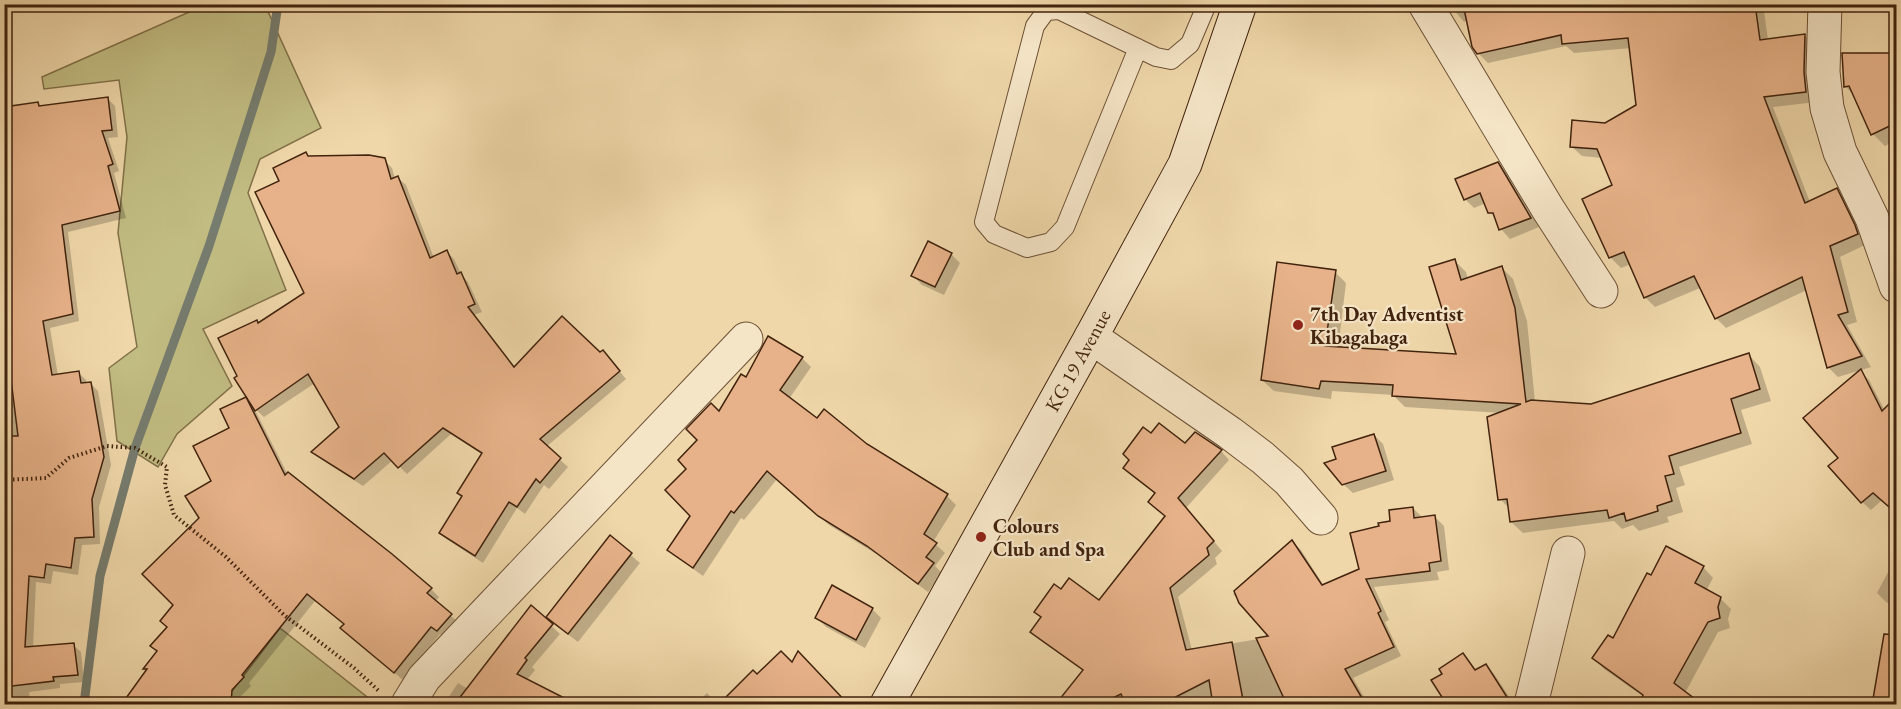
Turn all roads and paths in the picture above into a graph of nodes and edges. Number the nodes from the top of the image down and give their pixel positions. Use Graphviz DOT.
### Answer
graph roads {
  1 [pos="1207,4"];
  2 [pos="1240,4"];
  3 [pos="1425,4"];
  4 [pos="1825,4"];
  5 [pos="1138,48"];
  6 [pos="1896,286"];
  7 [pos="1600,291"];
  8 [pos="1091,337"];
  9 [pos="746,339"];
  10 [pos="4,480"];
  11 [pos="1321,518"];
  12 [pos="1568,553"];
  13 [pos="397,701"];
  14 [pos="887,705"];
  15 [pos="1531,705"];
  1 -- 5 [label="lane"];
  2 -- 8 [label="street, KG 19 Avenue"];
  3 -- 7 [label="street"];
  4 -- 6 [label="street"];
  5 -- 5 [label="lane"];
  8 -- 11 [label="street"];
  8 -- 14 [label="street, KG 19 Avenue"];
  9 -- 13 [label="street"];
  10 -- 13 [label="path"];
  12 -- 15 [label="street"];
}
